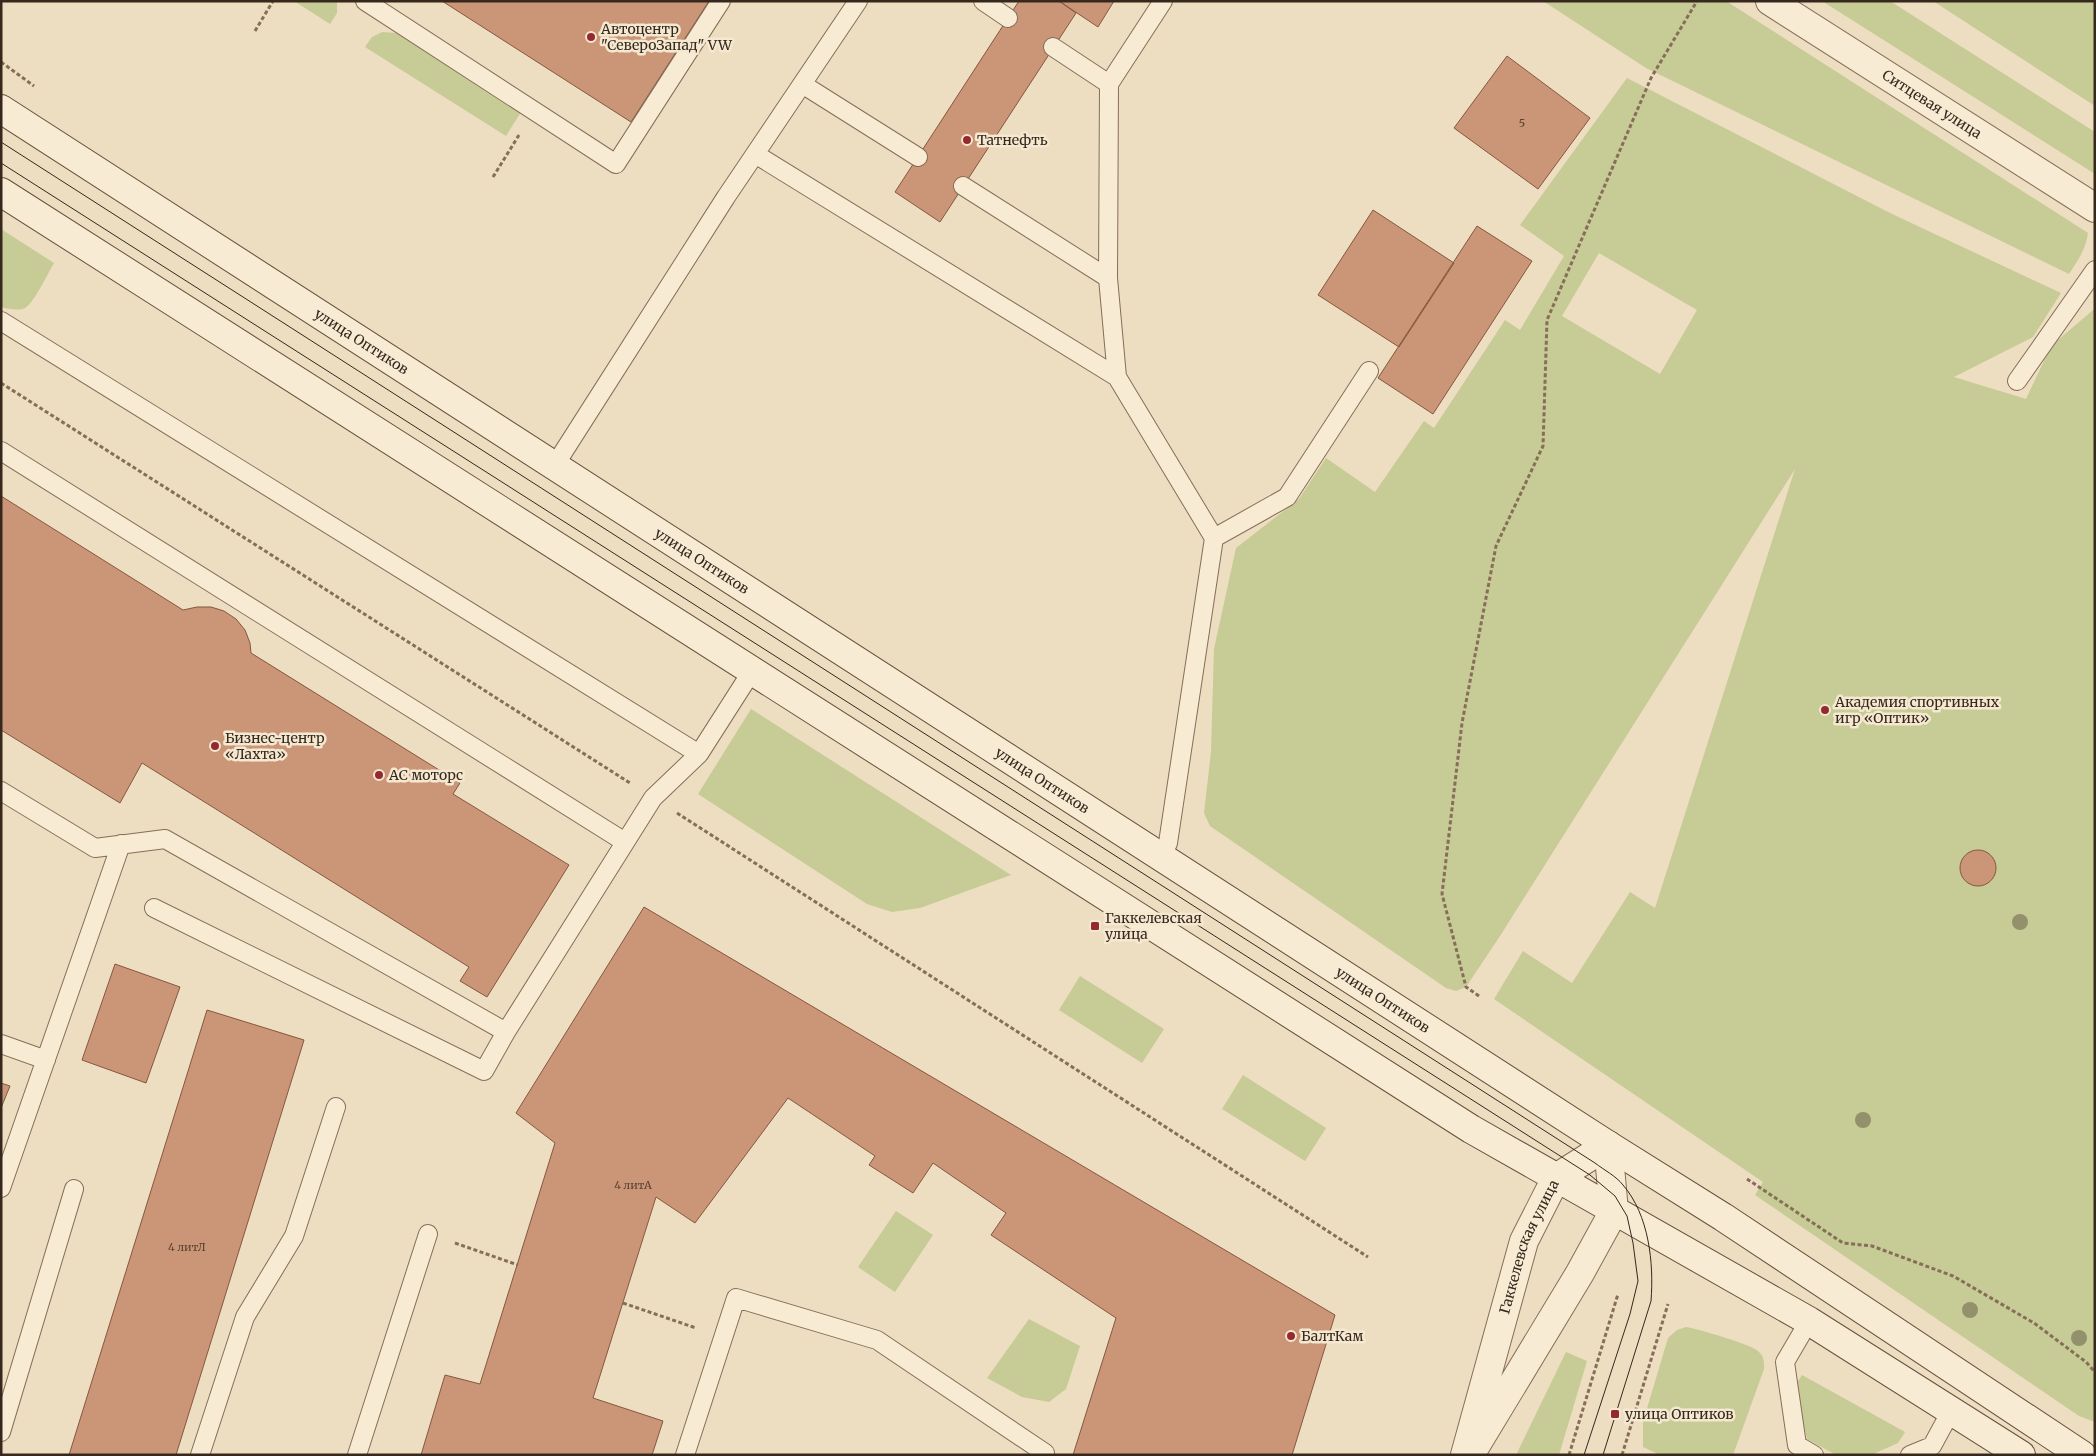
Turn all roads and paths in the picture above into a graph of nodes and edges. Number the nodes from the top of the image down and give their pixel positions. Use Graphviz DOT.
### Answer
graph roads {
  1 [pos="273,1"];
  2 [pos="365,1"];
  3 [pos="721,1"];
  4 [pos="858,1"];
  5 [pos="983,1"];
  6 [pos="1163,1"];
  7 [pos="1697,1"];
  8 [pos="1770,1"];
  9 [pos="1008,18"];
  10 [pos="255,30"];
  11 [pos="1053,47"];
  12 [pos="1,62"];
  13 [pos="802,84"];
  14 [pos="1109,84"];
  15 [pos="34,86"];
  16 [pos="1,109"];
  17 [pos="534,110"];
  18 [pos="755,154"];
  19 [pos="918,157"];
  20 [pos="493,176"];
  21 [pos="963,186"];
  22 [pos="1,192"];
  23 [pos="2095,208"];
  24 [pos="2095,270"];
  25 [pos="1108,278"];
  26 [pos="1,321"];
  27 [pos="1368,371"];
  28 [pos="1116,377"];
  29 [pos="2017,381"];
  30 [pos="1,383"];
  31 [pos="1,451"];
  32 [pos="556,465"];
  33 [pos="1214,538"];
  34 [pos="752,671"];
  35 [pos="699,754"];
  36 [pos="1,791"];
  37 [pos="653,798"];
  38 [pos="625,842"];
  39 [pos="121,844"];
  40 [pos="1162,856"];
  41 [pos="154,908"];
  42 [pos="1479,996"];
  43 [pos="506,1032"];
  44 [pos="1,1044"];
  45 [pos="46,1060"];
  46 [pos="336,1107"];
  47 [pos="1608,1145"];
  48 [pos="1556,1178"];
  49 [pos="1747,1179"];
  50 [pos="1,1188"];
  51 [pos="74,1189"];
  52 [pos="1614,1212"];
  53 [pos="428,1234"];
  54 [pos="1368,1257"];
  55 [pos="518,1265"];
  56 [pos="1618,1294"];
  57 [pos="624,1302"];
  58 [pos="1668,1304"];
  59 [pos="1809,1321"];
  60 [pos="722,1336"];
  61 [pos="2095,1372"];
  62 [pos="1951,1411"];
  63 [pos="1,1432"];
  64 [pos="200,1455"];
  65 [pos="357,1455"];
  66 [pos="686,1455"];
  67 [pos="1044,1455"];
  68 [pos="1465,1455"];
  69 [pos="1470,1455"];
  70 [pos="1569,1455"];
  71 [pos="1622,1455"];
  72 [pos="1814,1455"];
  73 [pos="1910,1455"];
  74 [pos="2021,1455"];
  75 [pos="2082,1455"];
  1 -- 10 [label="path"];
  2 -- 17 [label="lane"];
  3 -- 17 [label="lane"];
  4 -- 13 [label="lane"];
  5 -- 9 [label="lane"];
  6 -- 14 [label="lane"];
  7 -- 42 [label="path"];
  8 -- 23 [label="main road, Ситцевая улица"];
  11 -- 14 [label="lane"];
  12 -- 15 [label="path"];
  13 -- 18 [label="lane"];
  13 -- 19 [label="lane"];
  14 -- 25 [label="lane"];
  16 -- 32 [label="main road, улица Оптиков"];
  17 -- 20 [label="path"];
  18 -- 28 [label="lane"];
  18 -- 32 [label="lane"];
  21 -- 25 [label="lane"];
  22 -- 34 [label="main road"];
  24 -- 29 [label="lane"];
  25 -- 28 [label="lane"];
  26 -- 35 [label="lane"];
  27 -- 33 [label="lane"];
  28 -- 33 [label="lane"];
  30 -- 37 [label="path"];
  31 -- 38 [label="lane"];
  32 -- 40 [label="main road, улица Оптиков"];
  33 -- 40 [label="lane"];
  34 -- 35 [label="lane"];
  34 -- 48 [label="main road"];
  35 -- 37 [label="lane"];
  36 -- 39 [label="lane"];
  37 -- 38 [label="lane"];
  37 -- 54 [label="path"];
  38 -- 43 [label="lane"];
  39 -- 43 [label="lane"];
  39 -- 45 [label="lane"];
  40 -- 47 [label="main road, улица Оптиков"];
  41 -- 43 [label="lane"];
  44 -- 45 [label="lane"];
  45 -- 50 [label="lane"];
  46 -- 64 [label="lane"];
  47 -- 48 [label="main road, Гаккелевская улица"];
  47 -- 52 [label="main road"];
  47 -- 75 [label="main road, улица Оптиков"];
  48 -- 52 [label="main road"];
  48 -- 68 [label="main road, Гаккелевская улица"];
  49 -- 61 [label="path"];
  51 -- 63 [label="lane"];
  52 -- 59 [label="main road"];
  52 -- 69 [label="main road"];
  53 -- 55 [label="path"];
  53 -- 65 [label="lane"];
  56 -- 70 [label="path"];
  57 -- 60 [label="path"];
  58 -- 71 [label="path"];
  59 -- 62 [label="main road"];
  59 -- 72 [label="lane"];
  60 -- 66 [label="lane"];
  60 -- 67 [label="lane"];
  62 -- 73 [label="lane"];
  62 -- 74 [label="main road"];
}
